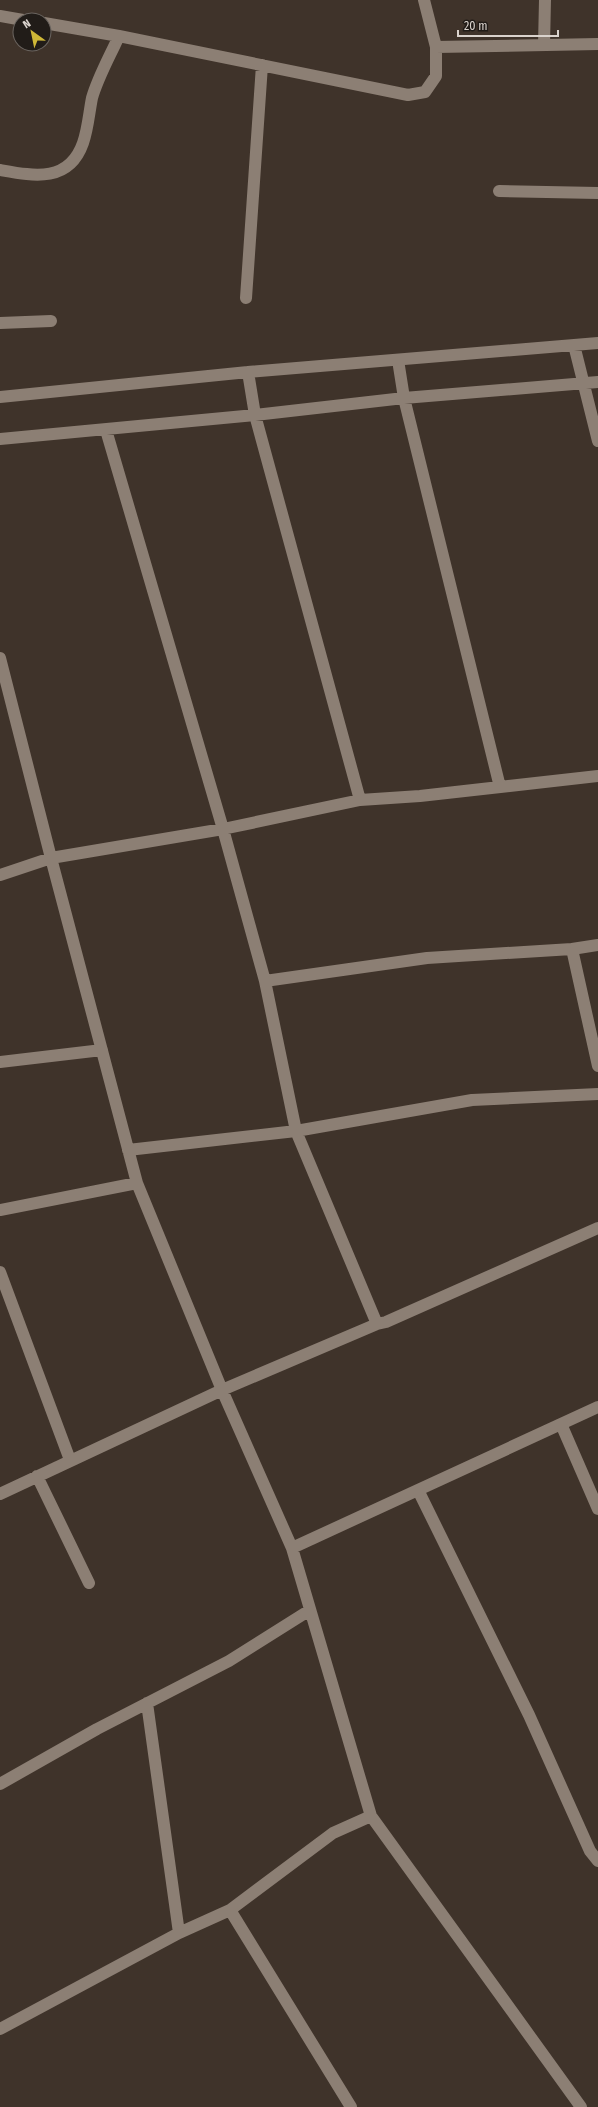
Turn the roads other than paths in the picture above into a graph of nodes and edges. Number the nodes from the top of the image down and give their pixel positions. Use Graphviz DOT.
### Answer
graph roads {
  1 [pos="424,0"];
  2 [pos="544,0"];
  3 [pos="0,16"];
  4 [pos="12,18"];
  5 [pos="52,24"];
  6 [pos="119,36"];
  7 [pos="598,44"];
  8 [pos="544,45"];
  9 [pos="436,47"];
  10 [pos="262,65"];
  11 [pos="0,170"];
  12 [pos="499,191"];
  13 [pos="598,193"];
  14 [pos="246,298"];
  15 [pos="51,321"];
  16 [pos="0,323"];
  17 [pos="598,343"];
  18 [pos="574,345"];
  19 [pos="398,360"];
  20 [pos="248,372"];
  21 [pos="598,382"];
  22 [pos="583,383"];
  23 [pos="0,397"];
  24 [pos="404,398"];
  25 [pos="255,415"];
  26 [pos="106,430"];
  27 [pos="0,439"];
  28 [pos="598,441"];
  29 [pos="0,658"];
  30 [pos="598,776"];
  31 [pos="500,787"];
  32 [pos="360,800"];
  33 [pos="223,829"];
  34 [pos="51,858"];
  35 [pos="0,875"];
  36 [pos="598,945"];
  37 [pos="572,949"];
  38 [pos="265,981"];
  39 [pos="102,1050"];
  40 [pos="0,1062"];
  41 [pos="598,1066"];
  42 [pos="598,1094"];
  43 [pos="296,1131"];
  44 [pos="128,1150"];
  45 [pos="138,1183"];
  46 [pos="0,1210"];
  47 [pos="598,1228"];
  48 [pos="0,1272"];
  49 [pos="377,1324"];
  50 [pos="222,1390"];
  51 [pos="598,1407"];
  52 [pos="561,1424"];
  53 [pos="70,1460"];
  54 [pos="37,1476"];
  55 [pos="418,1490"];
  56 [pos="0,1494"];
  57 [pos="598,1509"];
  58 [pos="292,1548"];
  59 [pos="89,1583"];
  60 [pos="310,1610"];
  61 [pos="147,1703"];
  62 [pos="0,1784"];
  63 [pos="371,1816"];
  64 [pos="598,1861"];
  65 [pos="230,1910"];
  66 [pos="179,1933"];
  67 [pos="0,2029"];
  68 [pos="351,2107"];
  69 [pos="580,2107"];
  1 -- 9 [label="street"];
  2 -- 8 [label="street"];
  3 -- 4 [label="street"];
  5 -- 6 [label="street"];
  6 -- 10 [label="street"];
  6 -- 11 [label="street"];
  7 -- 8 [label="street"];
  8 -- 9 [label="street"];
  9 -- 10 [label="street"];
  10 -- 14 [label="street"];
  12 -- 13 [label="street"];
  15 -- 16 [label="street"];
  17 -- 18 [label="street"];
  18 -- 19 [label="street"];
  18 -- 22 [label="street"];
  19 -- 20 [label="street"];
  19 -- 24 [label="street"];
  20 -- 23 [label="street"];
  20 -- 25 [label="street"];
  21 -- 22 [label="street"];
  22 -- 24 [label="street"];
  22 -- 28 [label="street"];
  24 -- 25 [label="street"];
  24 -- 31 [label="street"];
  25 -- 26 [label="street"];
  25 -- 32 [label="street"];
  26 -- 27 [label="street"];
  26 -- 33 [label="street"];
  29 -- 34 [label="street"];
  30 -- 31 [label="street"];
  31 -- 32 [label="street"];
  32 -- 33 [label="street"];
  33 -- 34 [label="street"];
  33 -- 38 [label="street"];
  34 -- 35 [label="street"];
  34 -- 39 [label="street"];
  36 -- 37 [label="street"];
  37 -- 38 [label="street"];
  37 -- 41 [label="street"];
  38 -- 43 [label="street"];
  39 -- 40 [label="street"];
  39 -- 44 [label="street"];
  42 -- 43 [label="street"];
  43 -- 44 [label="street"];
  43 -- 49 [label="street"];
  44 -- 45 [label="street"];
  45 -- 46 [label="street"];
  45 -- 50 [label="street"];
  47 -- 49 [label="street"];
  48 -- 53 [label="street"];
  49 -- 50 [label="street"];
  50 -- 53 [label="street"];
  50 -- 58 [label="street"];
  51 -- 52 [label="street"];
  52 -- 55 [label="street"];
  52 -- 57 [label="street"];
  53 -- 54 [label="street"];
  54 -- 56 [label="street"];
  54 -- 59 [label="street"];
  55 -- 58 [label="street"];
  55 -- 64 [label="street"];
  58 -- 60 [label="street"];
  60 -- 61 [label="street"];
  60 -- 63 [label="street"];
  61 -- 62 [label="street"];
  61 -- 66 [label="street"];
  63 -- 65 [label="street"];
  63 -- 69 [label="street"];
  65 -- 66 [label="street"];
  65 -- 68 [label="street"];
  66 -- 67 [label="street"];
}
